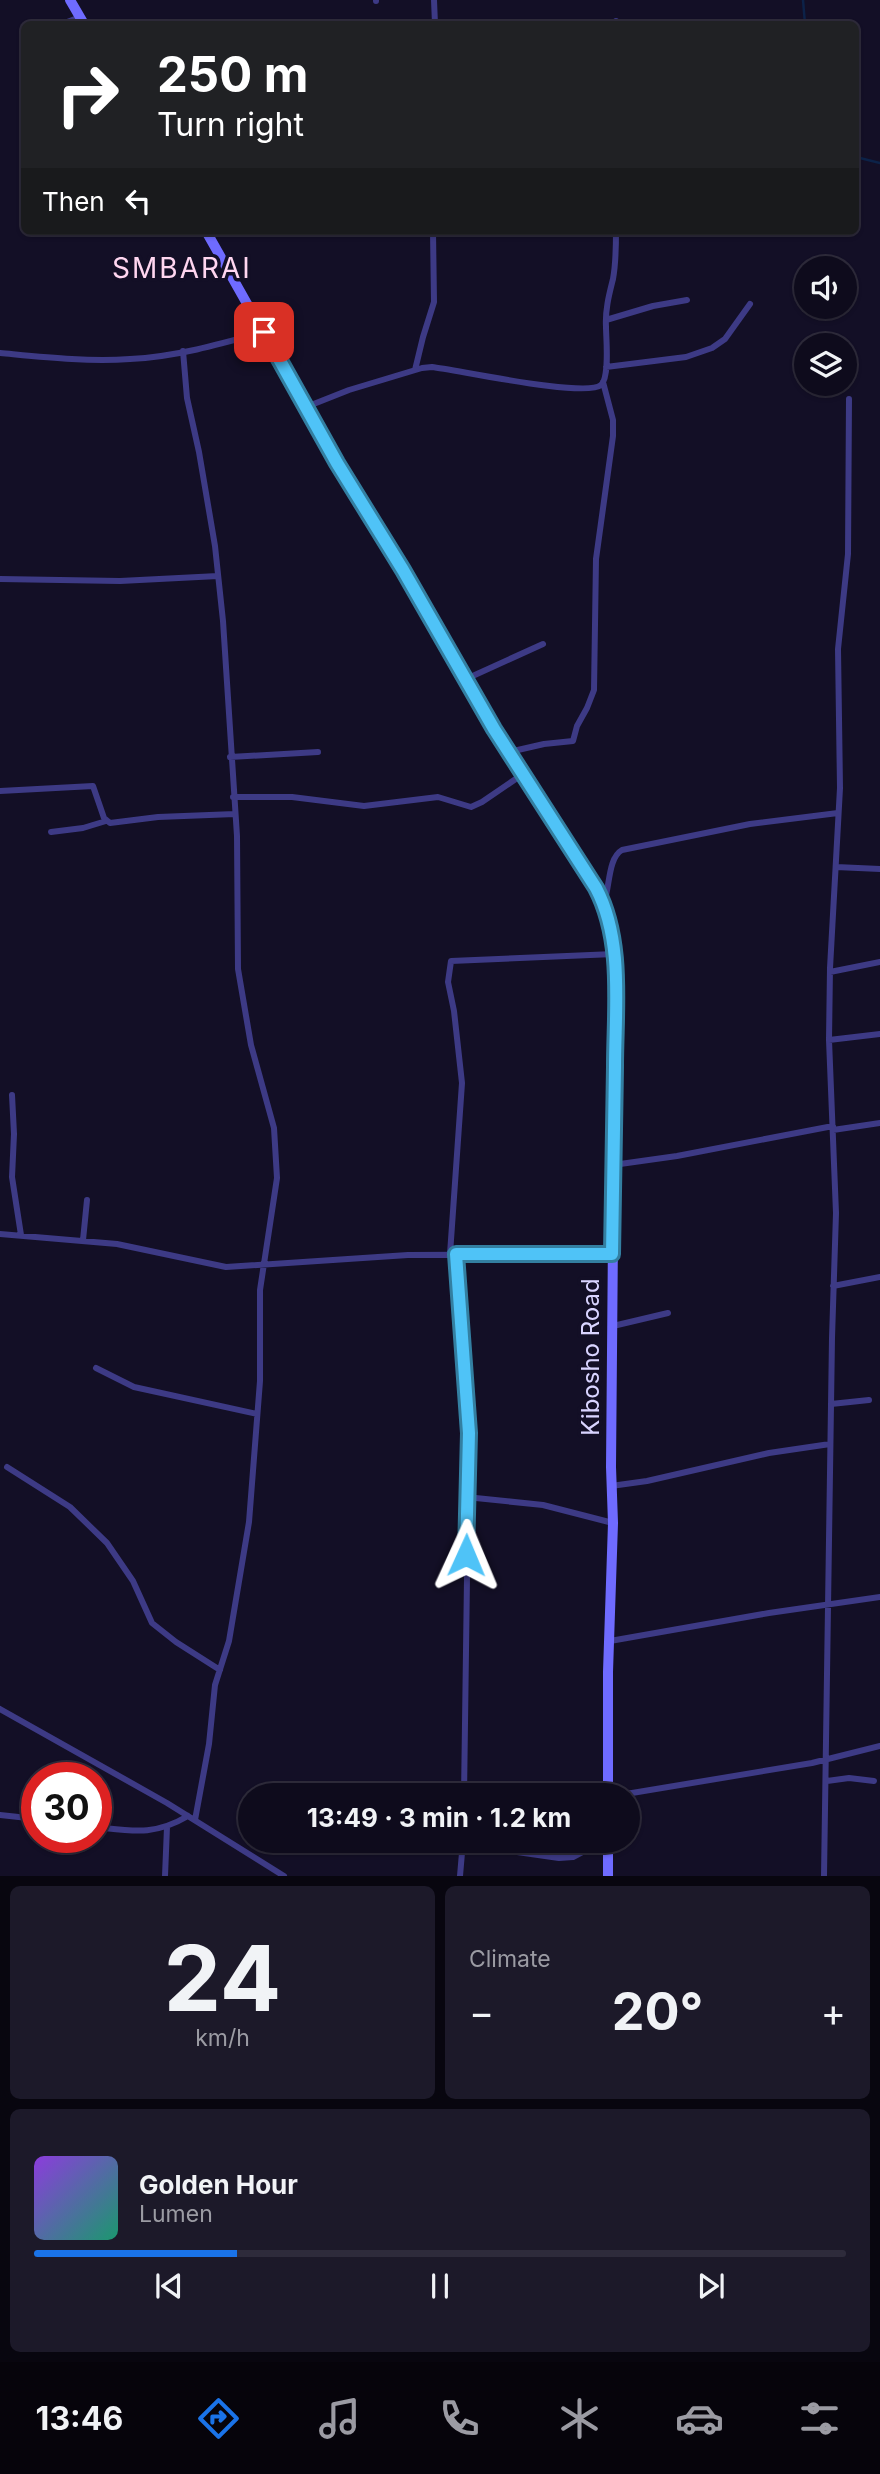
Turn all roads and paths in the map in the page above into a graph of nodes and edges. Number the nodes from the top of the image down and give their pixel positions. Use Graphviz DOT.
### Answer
graph roads {
  1 [pos="70,0"];
  2 [pos="434,0"];
  3 [pos="82,21"];
  4 [pos="435,21"];
  5 [pos="208,235"];
  6 [pos="433,235"];
  7 [pos="616,235"];
  8 [pos="687,300"];
  9 [pos="750,304"];
  10 [pos="606,320"];
  11 [pos="264,332"];
  12 [pos="183,351"];
  13 [pos="0,353"];
  14 [pos="606,367"];
  15 [pos="415,370"];
  16 [pos="603,382"];
  17 [pos="849,399"];
  18 [pos="306,407"];
  19 [pos="218,576"];
  20 [pos="0,579"];
  21 [pos="542,644"];
  22 [pos="466,679"];
  23 [pos="318,752"];
  24 [pos="509,752"];
  25 [pos="230,757"];
  26 [pos="523,774"];
  27 [pos="0,791"];
  28 [pos="233,797"];
  29 [pos="838,813"];
  30 [pos="235,814"];
  31 [pos="106,821"];
  32 [pos="51,832"];
  33 [pos="836,867"];
  34 [pos="880,869"];
  35 [pos="604,903"];
  36 [pos="614,954"];
  37 [pos="880,962"];
  38 [pos="830,972"];
  39 [pos="880,1034"];
  40 [pos="829,1040"];
  41 [pos="12,1096"];
  42 [pos="880,1123"];
  43 [pos="833,1128"];
  44 [pos="613,1165"];
  45 [pos="87,1200"];
  46 [pos="0,1234"];
  47 [pos="21,1235"];
  48 [pos="83,1240"];
  49 [pos="453,1254"];
  50 [pos="612,1254"];
  51 [pos="262,1266"];
  52 [pos="880,1277"];
  53 [pos="833,1286"];
  54 [pos="668,1313"];
  55 [pos="612,1326"];
  56 [pos="96,1368"];
  57 [pos="869,1400"];
  58 [pos="831,1404"];
  59 [pos="257,1414"];
  60 [pos="830,1444"];
  61 [pos="7,1467"];
  62 [pos="611,1486"];
  63 [pos="466,1497"];
  64 [pos="614,1522"];
  65 [pos="880,1597"];
  66 [pos="827,1604"];
  67 [pos="610,1641"];
  68 [pos="220,1670"];
  69 [pos="0,1709"];
  70 [pos="880,1746"];
  71 [pos="827,1760"];
  72 [pos="827,1781"];
  73 [pos="874,1781"];
  74 [pos="465,1783"];
  75 [pos="608,1783"];
  76 [pos="640,1792"];
  77 [pos="0,1815"];
  78 [pos="188,1816"];
  79 [pos="21,1817"];
  80 [pos="195,1820"];
  81 [pos="167,1827"];
  82 [pos="112,1828"];
  83 [pos="462,1853"];
  84 [pos="524,1853"];
  85 [pos="581,1853"];
  86 [pos="607,1853"];
  87 [pos="165,1875"];
  88 [pos="285,1875"];
  89 [pos="460,1875"];
  90 [pos="608,1875"];
  91 [pos="824,1875"];
  1 -- 3 [label="street"];
  2 -- 4 [label="street"];
  5 -- 11 [label="street, Kibosho Road"];
  6 -- 15 [label="street"];
  7 -- 10 [label="street"];
  8 -- 10 [label="street"];
  9 -- 14 [label="street"];
  10 -- 14 [label="street"];
  11 -- 12 [label="street"];
  11 -- 18 [label="street, Kibosho Road"];
  12 -- 13 [label="street"];
  12 -- 19 [label="street"];
  14 -- 16 [label="street"];
  15 -- 16 [label="street"];
  15 -- 18 [label="street"];
  16 -- 24 [label="street"];
  17 -- 29 [label="street"];
  18 -- 22 [label="street, Kibosho Road"];
  19 -- 20 [label="street"];
  19 -- 25 [label="street"];
  21 -- 22 [label="street"];
  22 -- 24 [label="street, Kibosho Road"];
  23 -- 25 [label="street"];
  24 -- 26 [label="street, Kibosho Road"];
  25 -- 28 [label="street"];
  26 -- 28 [label="street"];
  26 -- 35 [label="street, Kibosho Road"];
  27 -- 31 [label="street"];
  28 -- 30 [label="street"];
  29 -- 33 [label="street"];
  29 -- 35 [label="street"];
  30 -- 31 [label="street"];
  30 -- 51 [label="street"];
  31 -- 32 [label="street"];
  33 -- 34 [label="street"];
  33 -- 38 [label="street"];
  35 -- 36 [label="street, Kibosho Road"];
  36 -- 44 [label="street, Kibosho Road"];
  36 -- 49 [label="street"];
  37 -- 38 [label="street"];
  38 -- 40 [label="street"];
  39 -- 40 [label="street"];
  40 -- 43 [label="street"];
  41 -- 47 [label="street"];
  42 -- 43 [label="street"];
  43 -- 44 [label="street"];
  43 -- 53 [label="street"];
  44 -- 50 [label="street, Kibosho Road"];
  45 -- 48 [label="street"];
  46 -- 47 [label="street"];
  47 -- 48 [label="street"];
  48 -- 51 [label="street"];
  49 -- 50 [label="street"];
  49 -- 51 [label="street"];
  49 -- 63 [label="street"];
  50 -- 55 [label="street, Kibosho Road"];
  51 -- 59 [label="street"];
  52 -- 53 [label="street"];
  53 -- 58 [label="street"];
  54 -- 55 [label="street"];
  55 -- 62 [label="street, Kibosho Road"];
  56 -- 59 [label="street"];
  57 -- 58 [label="street"];
  58 -- 60 [label="street"];
  59 -- 68 [label="street"];
  60 -- 62 [label="street"];
  60 -- 66 [label="street"];
  61 -- 68 [label="street"];
  62 -- 64 [label="street, Kibosho Road"];
  63 -- 64 [label="street"];
  63 -- 74 [label="street"];
  64 -- 67 [label="street, Kibosho Road"];
  65 -- 66 [label="street"];
  66 -- 67 [label="street"];
  66 -- 71 [label="street"];
  67 -- 75 [label="street, Kibosho Road"];
  68 -- 80 [label="street"];
  69 -- 78 [label="street"];
  70 -- 71 [label="street"];
  71 -- 72 [label="street"];
  71 -- 76 [label="street"];
  72 -- 73 [label="street"];
  72 -- 91 [label="street"];
  77 -- 79 [label="street"];
  78 -- 80 [label="street"];
  78 -- 81 [label="street"];
  80 -- 88 [label="street"];
  81 -- 82 [label="street"];
  81 -- 87 [label="street"];
  83 -- 89 [label="street"];
  84 -- 85 [label="street"];
  86 -- 90 [label="street"];
}
